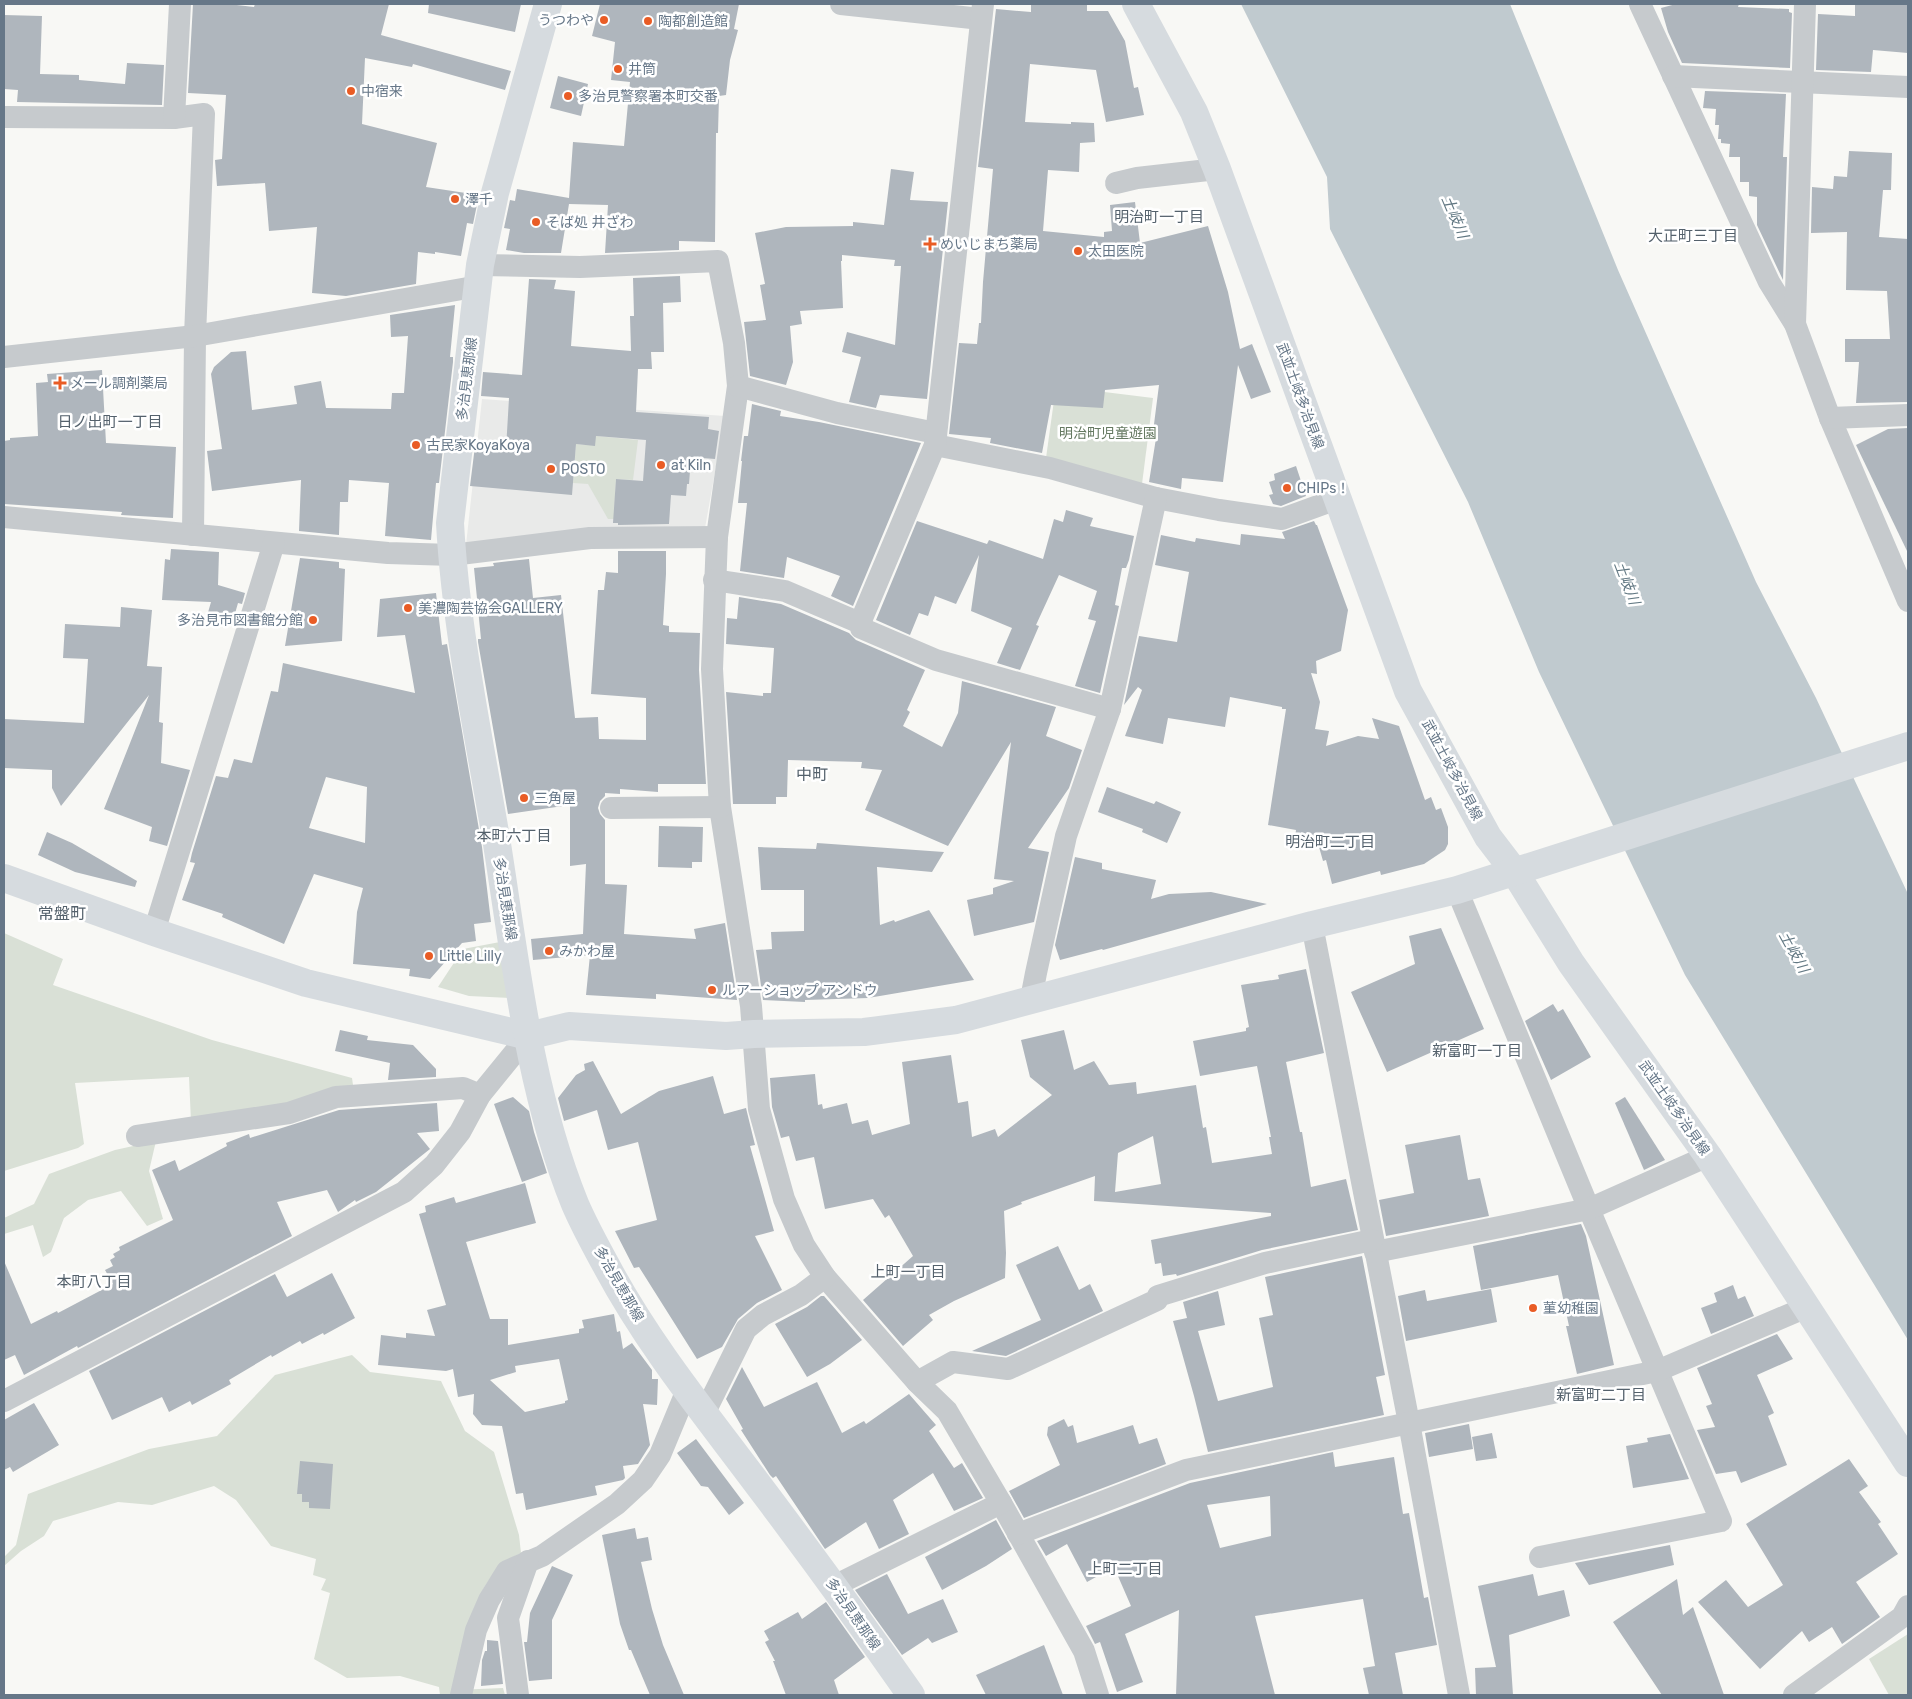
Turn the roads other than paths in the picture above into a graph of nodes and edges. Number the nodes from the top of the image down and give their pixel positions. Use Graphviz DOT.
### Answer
graph roads {
  1 [pos="180,4"];
  2 [pos="548,4"];
  3 [pos="841,4"];
  4 [pos="1136,4"];
  5 [pos="1640,4"];
  6 [pos="1804,4"];
  7 [pos="982,11"];
  8 [pos="1673,76"];
  9 [pos="1804,82"];
  10 [pos="1908,87"];
  11 [pos="4,116"];
  12 [pos="174,118"];
  13 [pos="1216,169"];
  14 [pos="1116,183"];
  15 [pos="480,276"];
  16 [pos="1795,324"];
  17 [pos="195,336"];
  18 [pos="4,357"];
  19 [pos="738,386"];
  20 [pos="1908,415"];
  21 [pos="1830,418"];
  22 [pos="936,439"];
  23 [pos="1156,498"];
  24 [pos="1337,498"];
  25 [pos="4,517"];
  26 [pos="193,535"];
  27 [pos="718,537"];
  28 [pos="274,543"];
  29 [pos="452,555"];
  30 [pos="714,580"];
  31 [pos="1908,601"];
  32 [pos="860,623"];
  33 [pos="1110,709"];
  34 [pos="1908,746"];
  35 [pos="720,807"];
  36 [pos="611,808"];
  37 [pos="1525,868"];
  38 [pos="4,878"];
  39 [pos="1457,890"];
  40 [pos="1312,925"];
  41 [pos="154,932"];
  42 [pos="1032,999"];
  43 [pos="754,1034"];
  44 [pos="528,1036"];
  45 [pos="480,1095"];
  46 [pos="137,1136"];
  47 [pos="1708,1156"];
  48 [pos="1589,1209"];
  49 [pos="1374,1246"];
  50 [pos="825,1277"];
  51 [pos="1807,1307"];
  52 [pos="1657,1371"];
  53 [pos="917,1382"];
  54 [pos="687,1390"];
  55 [pos="4,1402"];
  56 [pos="704,1414"];
  57 [pos="1409,1423"];
  58 [pos="1908,1463"];
  59 [pos="1002,1503"];
  60 [pos="1018,1534"];
  61 [pos="1540,1558"];
  62 [pos="528,1561"];
  63 [pos="834,1586"];
  64 [pos="1908,1606"];
  65 [pos="461,1695"];
  66 [pos="518,1695"];
  67 [pos="911,1695"];
  68 [pos="1098,1695"];
  69 [pos="1459,1695"];
  70 [pos="1794,1695"];
  1 -- 12 [label="street"];
  2 -- 15 [label="main road, 多治見恵那線"];
  3 -- 7 [label="street"];
  4 -- 13 [label="main road, 武並土岐多治見線"];
  5 -- 8 [label="street"];
  6 -- 9 [label="street"];
  7 -- 22 [label="street"];
  8 -- 9 [label="street"];
  8 -- 16 [label="street"];
  9 -- 10 [label="street"];
  9 -- 16 [label="street"];
  11 -- 12 [label="street"];
  12 -- 17 [label="street"];
  13 -- 14 [label="street"];
  13 -- 24 [label="main road, 武並土岐多治見線"];
  15 -- 17 [label="street"];
  15 -- 19 [label="street"];
  15 -- 29 [label="main road, 多治見恵那線"];
  16 -- 21 [label="street"];
  17 -- 18 [label="street"];
  17 -- 26 [label="street"];
  19 -- 22 [label="street"];
  19 -- 27 [label="street"];
  20 -- 21 [label="street"];
  21 -- 31 [label="street"];
  22 -- 23 [label="street"];
  22 -- 32 [label="street"];
  23 -- 24 [label="street"];
  23 -- 33 [label="street"];
  24 -- 37 [label="main road, 武並土岐多治見線"];
  25 -- 26 [label="street"];
  26 -- 28 [label="street"];
  27 -- 29 [label="street"];
  27 -- 30 [label="street"];
  28 -- 29 [label="street"];
  28 -- 41 [label="street"];
  29 -- 44 [label="main road, 多治見恵那線"];
  30 -- 32 [label="street"];
  30 -- 35 [label="street"];
  32 -- 33 [label="street"];
  33 -- 42 [label="street"];
  34 -- 37 [label="main road"];
  35 -- 36 [label="street"];
  35 -- 43 [label="street"];
  37 -- 39 [label="main road"];
  37 -- 47 [label="main road, 武並土岐多治見線"];
  38 -- 41 [label="main road"];
  39 -- 40 [label="main road"];
  39 -- 48 [label="street"];
  40 -- 42 [label="main road"];
  40 -- 49 [label="street"];
  41 -- 44 [label="main road"];
  42 -- 43 [label="main road"];
  43 -- 44 [label="main road"];
  43 -- 50 [label="street"];
  44 -- 45 [label="street"];
  44 -- 54 [label="main road, 多治見恵那線"];
  45 -- 46 [label="street"];
  45 -- 55 [label="street"];
  47 -- 48 [label="street"];
  47 -- 51 [label="main road, 武並土岐多治見線"];
  48 -- 49 [label="street"];
  48 -- 52 [label="street"];
  49 -- 53 [label="street"];
  49 -- 57 [label="street"];
  50 -- 53 [label="street"];
  50 -- 56 [label="street"];
  51 -- 52 [label="street"];
  51 -- 58 [label="main road, 武並土岐多治見線"];
  52 -- 57 [label="street"];
  52 -- 61 [label="street"];
  53 -- 59 [label="street"];
  54 -- 56 [label="main road, 多治見恵那線"];
  54 -- 62 [label="street"];
  56 -- 63 [label="main road, 多治見恵那線"];
  57 -- 60 [label="street"];
  57 -- 69 [label="street"];
  59 -- 60 [label="street"];
  59 -- 63 [label="street"];
  60 -- 68 [label="street"];
  62 -- 65 [label="street"];
  62 -- 66 [label="street"];
  63 -- 67 [label="main road, 多治見恵那線"];
  64 -- 70 [label="street"];
}
